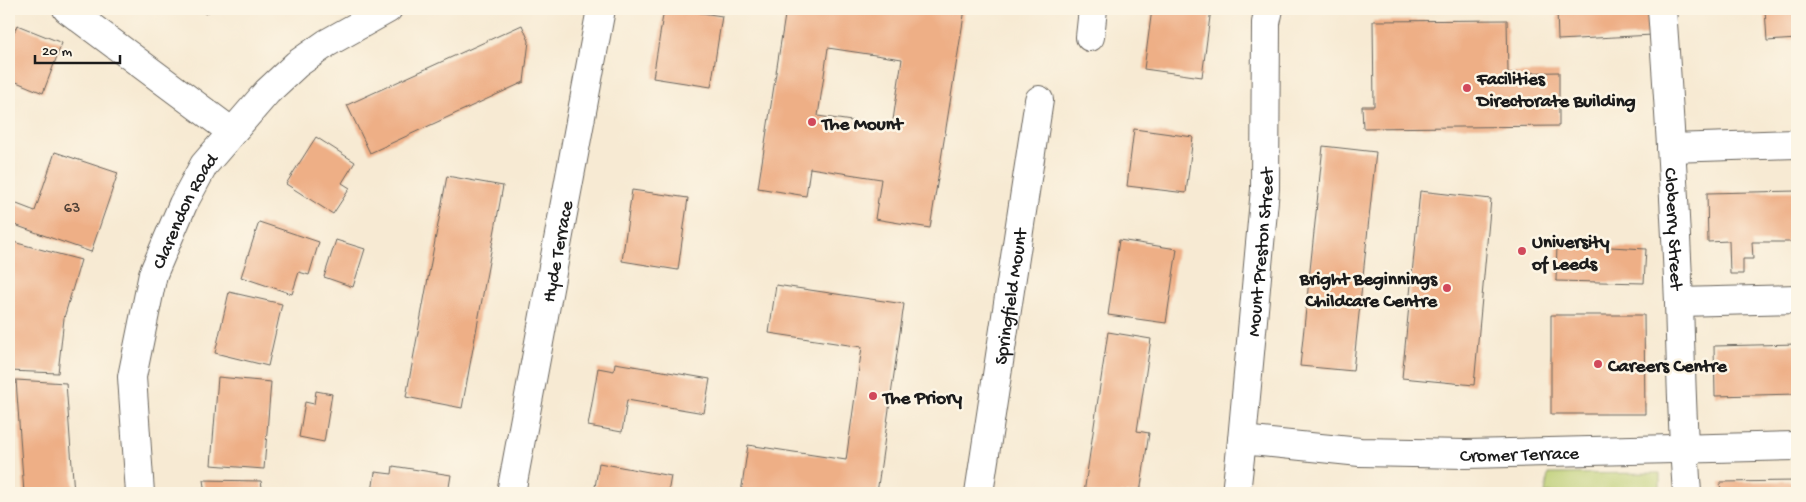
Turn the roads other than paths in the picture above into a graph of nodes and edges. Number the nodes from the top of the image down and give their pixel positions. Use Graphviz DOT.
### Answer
graph roads {
  1 [pos="67,9"];
  2 [pos="388,9"];
  3 [pos="601,9"];
  4 [pos="1093,9"];
  5 [pos="1269,9"];
  6 [pos="1662,9"];
  7 [pos="1090,37"];
  8 [pos="1039,100"];
  9 [pos="232,132"];
  10 [pos="1797,144"];
  11 [pos="1671,148"];
  12 [pos="1797,299"];
  13 [pos="1679,302"];
  14 [pos="1242,440"];
  15 [pos="1797,446"];
  16 [pos="1683,448"];
  17 [pos="1687,492"];
  18 [pos="140,493"];
  19 [pos="511,493"];
  20 [pos="979,493"];
  21 [pos="1236,493"];
  1 -- 9 [label="street"];
  2 -- 9 [label="street, Clarendon Road"];
  3 -- 19 [label="street, Hyde Terrace"];
  4 -- 7 [label="street"];
  5 -- 14 [label="street, Mount Preston Street"];
  6 -- 11 [label="street, Cloberry Street"];
  8 -- 20 [label="street, Springfield Mount"];
  9 -- 18 [label="street, Clarendon Road"];
  10 -- 11 [label="street"];
  11 -- 13 [label="street, Cloberry Street"];
  12 -- 13 [label="street"];
  13 -- 16 [label="street, Cloberry Street"];
  14 -- 16 [label="street, Cromer Terrace"];
  14 -- 21 [label="street, Mount Preston Street"];
  15 -- 16 [label="street, Cromer Terrace"];
  16 -- 17 [label="street, Cloberry Street"];
}
